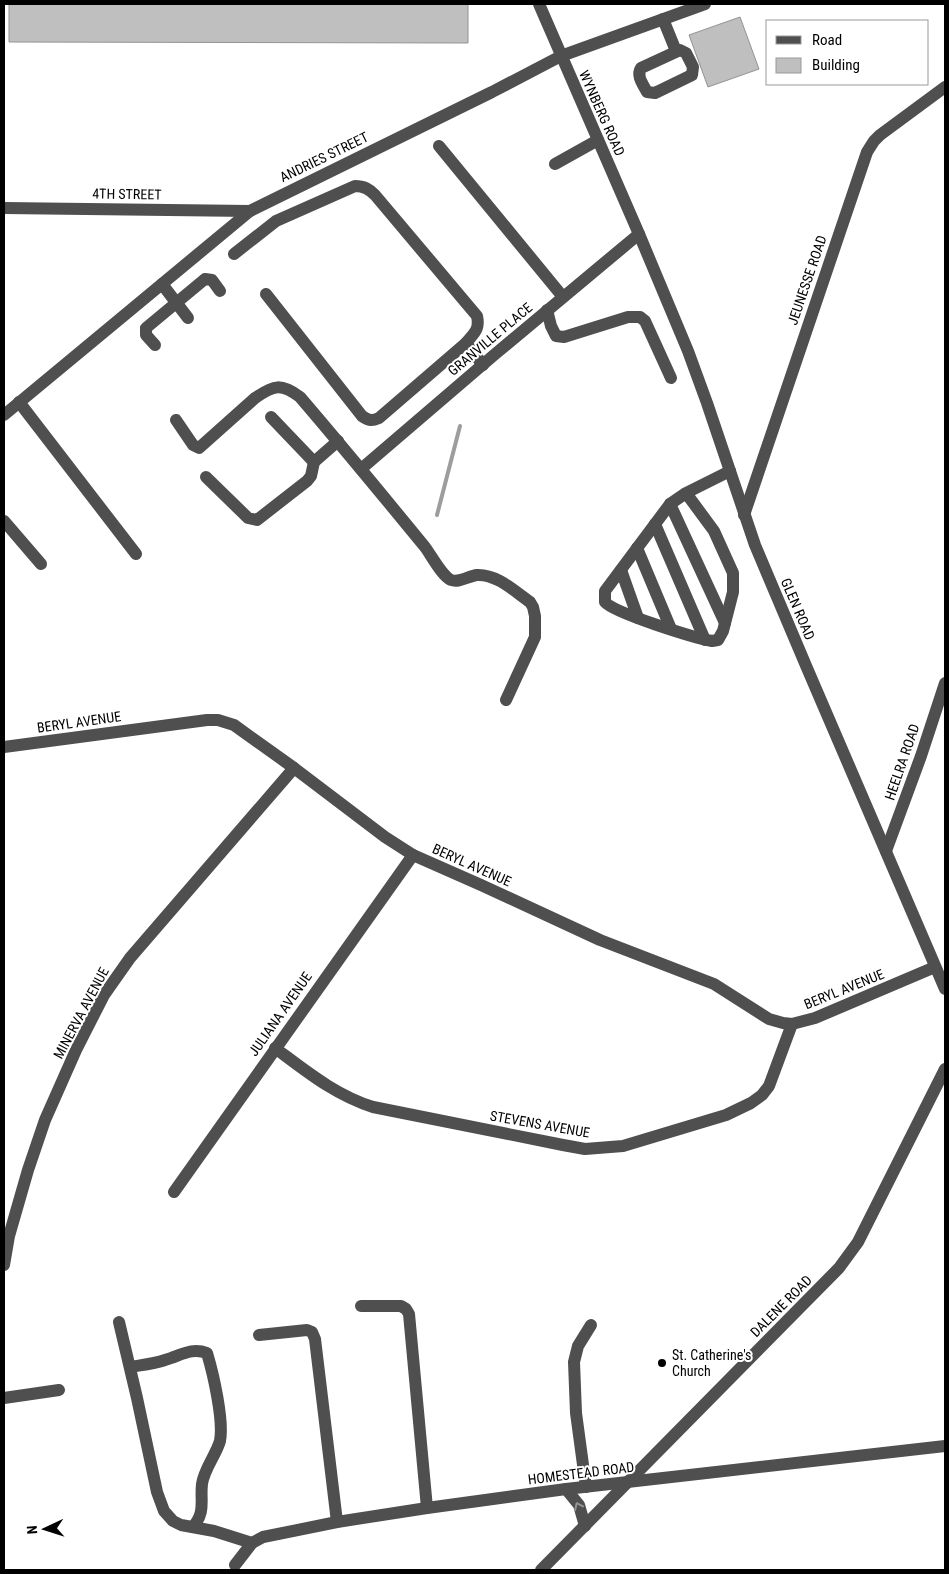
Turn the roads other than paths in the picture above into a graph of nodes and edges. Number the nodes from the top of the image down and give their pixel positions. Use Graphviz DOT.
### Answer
graph roads {
  1 [pos="539,4"];
  2 [pos="705,4"];
  3 [pos="663,19"];
  4 [pos="676,51"];
  5 [pos="561,56"];
  6 [pos="945,87"];
  7 [pos="598,140"];
  8 [pos="439,146"];
  9 [pos="555,164"];
  10 [pos="4,208"];
  11 [pos="250,211"];
  12 [pos="639,234"];
  13 [pos="234,254"];
  14 [pos="162,284"];
  15 [pos="220,291"];
  16 [pos="266,294"];
  17 [pos="563,297"];
  18 [pos="176,303"];
  19 [pos="547,310"];
  20 [pos="188,318"];
  21 [pos="466,343"];
  22 [pos="155,345"];
  23 [pos="483,365"];
  24 [pos="671,378"];
  25 [pos="19,402"];
  26 [pos="4,415"];
  27 [pos="271,416"];
  28 [pos="176,420"];
  29 [pos="338,441"];
  30 [pos="314,462"];
  31 [pos="361,469"];
  32 [pos="730,471"];
  33 [pos="206,477"];
  34 [pos="686,493"];
  35 [pos="670,504"];
  36 [pos="744,515"];
  37 [pos="4,521"];
  38 [pos="655,524"];
  39 [pos="637,548"];
  40 [pos="136,554"];
  41 [pos="41,564"];
  42 [pos="621,570"];
  43 [pos="638,618"];
  44 [pos="725,623"];
  45 [pos="671,629"];
  46 [pos="705,640"];
  47 [pos="945,683"];
  48 [pos="506,700"];
  49 [pos="4,747"];
  50 [pos="294,768"];
  51 [pos="886,851"];
  52 [pos="413,855"];
  53 [pos="935,967"];
  54 [pos="945,989"];
  55 [pos="792,1024"];
  56 [pos="275,1048"];
  57 [pos="945,1068"];
  58 [pos="174,1192"];
  59 [pos="4,1265"];
  60 [pos="361,1306"];
  61 [pos="119,1322"];
  62 [pos="590,1325"];
  63 [pos="259,1335"];
  64 [pos="130,1367"];
  65 [pos="59,1390"];
  66 [pos="4,1398"];
  67 [pos="945,1446"];
  68 [pos="628,1483"];
  69 [pos="586,1487"];
  70 [pos="566,1489"];
  71 [pos="427,1508"];
  72 [pos="337,1522"];
  73 [pos="585,1526"];
  74 [pos="192,1527"];
  75 [pos="252,1543"];
  76 [pos="235,1565"];
  77 [pos="541,1570"];
  1 -- 5 [label="street, WYNBERG ROAD"];
  2 -- 3 [label="street, ANDRIES STREET"];
  3 -- 4 [label="street"];
  3 -- 5 [label="street, ANDRIES STREET"];
  5 -- 7 [label="street, WYNBERG ROAD"];
  5 -- 11 [label="street, ANDRIES STREET"];
  6 -- 36 [label="street, JEUNESSE ROAD"];
  7 -- 9 [label="street"];
  7 -- 12 [label="street, WYNBERG ROAD"];
  8 -- 17 [label="street"];
  10 -- 11 [label="street, 4TH STREET"];
  11 -- 14 [label="street, ANDRIES STREET"];
  12 -- 17 [label="street, GRANVILLE PLACE"];
  12 -- 32 [label="street, GLEN ROAD"];
  13 -- 21 [label="street"];
  14 -- 18 [label="street"];
  14 -- 25 [label="street, ANDRIES STREET"];
  15 -- 18 [label="street"];
  16 -- 21 [label="street"];
  17 -- 19 [label="street, GRANVILLE PLACE"];
  18 -- 20 [label="street"];
  18 -- 22 [label="street"];
  19 -- 23 [label="street, GRANVILLE PLACE"];
  19 -- 24 [label="street"];
  21 -- 23 [label="street"];
  23 -- 31 [label="street, GRANVILLE PLACE"];
  25 -- 26 [label="street, ANDRIES STREET"];
  25 -- 40 [label="street"];
  27 -- 30 [label="street"];
  28 -- 29 [label="street"];
  29 -- 30 [label="street"];
  29 -- 31 [label="street"];
  30 -- 33 [label="street"];
  31 -- 48 [label="street"];
  32 -- 34 [label="street"];
  32 -- 36 [label="street, GLEN ROAD"];
  34 -- 35 [label="street"];
  34 -- 44 [label="street"];
  35 -- 38 [label="street"];
  35 -- 44 [label="street"];
  36 -- 51 [label="street, GLEN ROAD"];
  37 -- 41 [label="street"];
  38 -- 39 [label="street"];
  38 -- 46 [label="street"];
  39 -- 42 [label="street"];
  39 -- 45 [label="street"];
  42 -- 43 [label="street"];
  42 -- 43 [label="street"];
  43 -- 45 [label="street"];
  44 -- 46 [label="street"];
  45 -- 46 [label="street"];
  47 -- 51 [label="street, HEELRA ROAD"];
  49 -- 50 [label="street, BERYL AVENUE"];
  50 -- 52 [label="street, BERYL AVENUE"];
  50 -- 59 [label="street, MINERVA AVENUE"];
  51 -- 53 [label="street, GLEN ROAD"];
  52 -- 55 [label="street, BERYL AVENUE"];
  52 -- 56 [label="street, JULIANA AVENUE"];
  53 -- 54 [label="street, GLEN ROAD"];
  53 -- 55 [label="street, BERYL AVENUE"];
  55 -- 56 [label="street, STEVENS AVENUE"];
  56 -- 58 [label="street, JULIANA AVENUE"];
  57 -- 68 [label="street, DALENE ROAD"];
  60 -- 71 [label="street"];
  61 -- 64 [label="street"];
  62 -- 69 [label="street"];
  63 -- 72 [label="street"];
  64 -- 74 [label="street"];
  64 -- 74 [label="street"];
  65 -- 66 [label="street"];
  67 -- 68 [label="street, HOMESTEAD ROAD"];
  68 -- 69 [label="street, HOMESTEAD ROAD"];
  68 -- 73 [label="street, DALENE ROAD"];
  69 -- 70 [label="street, HOMESTEAD ROAD"];
  70 -- 71 [label="street, HOMESTEAD ROAD"];
  73 -- 70 [label="street, one-way"];
  71 -- 72 [label="street, HOMESTEAD ROAD"];
  72 -- 75 [label="street, HOMESTEAD ROAD"];
  73 -- 77 [label="street, DALENE ROAD"];
  74 -- 75 [label="street"];
  75 -- 76 [label="street"];
}
